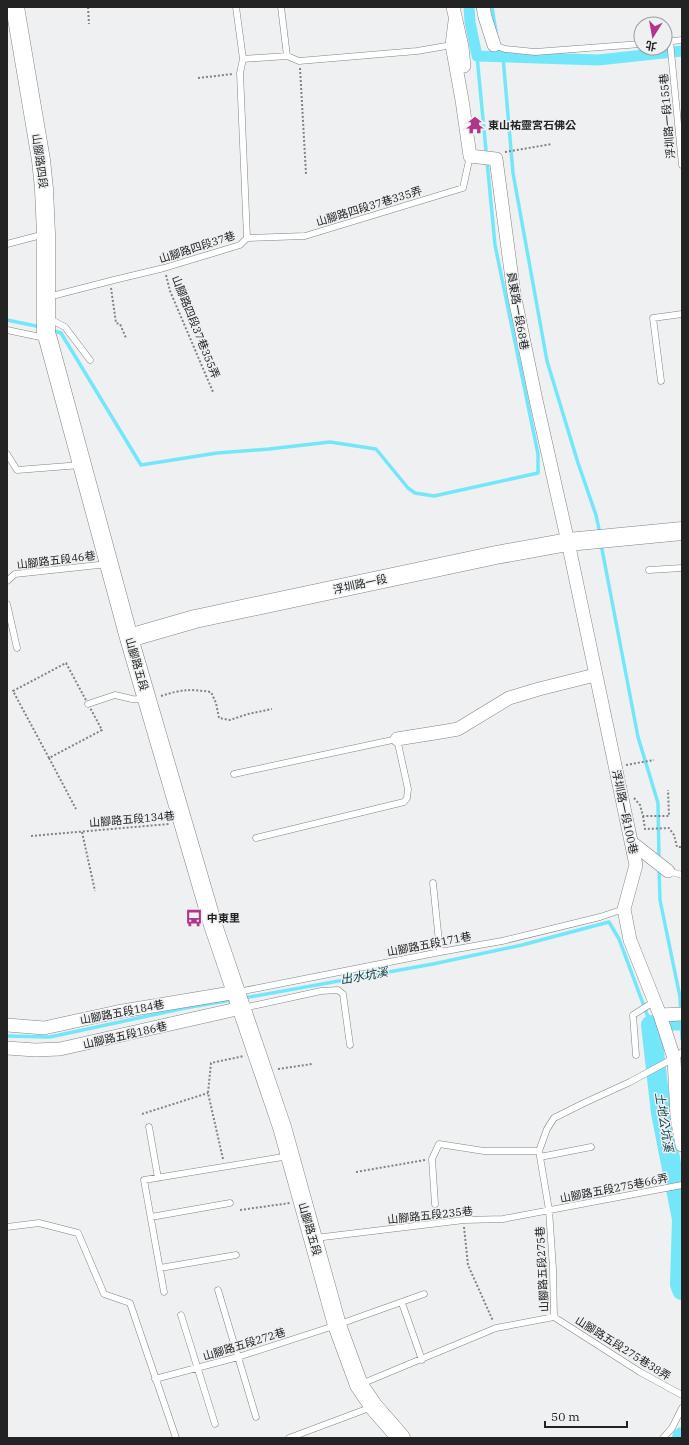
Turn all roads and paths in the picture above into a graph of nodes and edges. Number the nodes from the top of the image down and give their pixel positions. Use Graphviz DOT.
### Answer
graph roads {
  1 [pos="15,7"];
  2 [pos="88,7"];
  3 [pos="236,7"];
  4 [pos="281,7"];
  5 [pos="453,7"];
  6 [pos="483,7"];
  7 [pos="455,21"];
  8 [pos="89,24"];
  9 [pos="452,45"];
  10 [pos="494,45"];
  11 [pos="633,45"];
  12 [pos="287,56"];
  13 [pos="670,56"];
  14 [pos="243,59"];
  15 [pos="299,61"];
  16 [pos="240,73"];
  17 [pos="198,78"];
  18 [pos="462,100"];
  19 [pos="552,144"];
  20 [pos="470,156"];
  21 [pos="496,159"];
  22 [pos="682,165"];
  23 [pos="306,174"];
  24 [pos="46,234"];
  25 [pos="247,238"];
  26 [pos="7,244"];
  27 [pos="164,268"];
  28 [pos="114,280"];
  29 [pos="46,297"];
  30 [pos="682,314"];
  31 [pos="7,330"];
  32 [pos="47,330"];
  33 [pos="126,338"];
  34 [pos="90,360"];
  35 [pos="661,381"];
  36 [pos="213,392"];
  37 [pos="7,454"];
  38 [pos="82,465"];
  39 [pos="682,530"];
  40 [pos="568,542"];
  41 [pos="109,564"];
  42 [pos="682,568"];
  43 [pos="649,570"];
  44 [pos="7,581"];
  45 [pos="7,604"];
  46 [pos="129,638"];
  47 [pos="17,648"];
  48 [pos="595,675"];
  49 [pos="147,700"];
  50 [pos="88,704"];
  51 [pos="272,709"];
  52 [pos="397,738"];
  53 [pos="49,758"];
  54 [pos="654,760"];
  55 [pos="640,763"];
  56 [pos="234,774"];
  57 [pos="668,790"];
  58 [pos="621,794"];
  59 [pos="76,809"];
  60 [pos="643,816"];
  61 [pos="183,822"];
  62 [pos="82,832"];
  63 [pos="31,836"];
  64 [pos="256,838"];
  65 [pos="631,842"];
  66 [pos="682,847"];
  67 [pos="668,871"];
  68 [pos="682,875"];
  69 [pos="433,882"];
  70 [pos="95,891"];
  71 [pos="624,909"];
  72 [pos="440,952"];
  73 [pos="239,1000"];
  74 [pos="655,1002"];
  75 [pos="682,1014"];
  76 [pos="660,1015"];
  77 [pos="7,1026"];
  78 [pos="350,1045"];
  79 [pos="7,1048"];
  80 [pos="257,1054"];
  81 [pos="636,1055"];
  82 [pos="678,1055"];
  83 [pos="312,1064"];
  84 [pos="263,1072"];
  85 [pos="208,1093"];
  86 [pos="142,1114"];
  87 [pos="149,1127"];
  88 [pos="682,1145"];
  89 [pos="591,1147"];
  90 [pos="540,1154"];
  91 [pos="290,1156"];
  92 [pos="432,1159"];
  93 [pos="224,1166"];
  94 [pos="356,1172"];
  95 [pos="158,1178"];
  96 [pos="682,1185"];
  97 [pos="303,1201"];
  98 [pos="230,1203"];
  99 [pos="435,1204"];
  100 [pos="240,1210"];
  101 [pos="549,1210"];
  102 [pos="151,1217"];
  103 [pos="464,1220"];
  104 [pos="7,1227"];
  105 [pos="313,1238"];
  106 [pos="236,1255"];
  107 [pos="160,1268"];
  108 [pos="218,1290"];
  109 [pos="164,1292"];
  110 [pos="424,1294"];
  111 [pos="403,1306"];
  112 [pos="181,1315"];
  113 [pos="554,1317"];
  114 [pos="337,1325"];
  115 [pos="496,1328"];
  116 [pos="238,1357"];
  117 [pos="422,1360"];
  118 [pos="198,1368"];
  119 [pos="155,1379"];
  120 [pos="359,1384"];
  121 [pos="682,1395"];
  122 [pos="374,1407"];
  123 [pos="682,1408"];
  124 [pos="256,1416"];
  125 [pos="216,1424"];
  126 [pos="176,1438"];
  127 [pos="289,1438"];
  128 [pos="400,1438"];
  129 [pos="663,1438"];
  1 -- 24 [label="main road, 山腳路四段"];
  2 -- 8 [label="path"];
  3 -- 14 [label="lane, 山腳路四段37巷"];
  4 -- 12 [label="lane"];
  5 -- 7 [label="street"];
  6 -- 10 [label="street"];
  7 -- 9 [label="street"];
  7 -- 18 [label="street"];
  9 -- 15 [label="lane"];
  9 -- 18 [label="street"];
  10 -- 11 [label="lane"];
  12 -- 14 [label="lane"];
  12 -- 15 [label="lane"];
  13 -- 22 [label="lane, 浮圳路一段155巷"];
  14 -- 16 [label="lane, 山腳路四段37巷"];
  15 -- 23 [label="path"];
  16 -- 17 [label="path"];
  16 -- 25 [label="lane, 山腳路四段37巷"];
  18 -- 20 [label="street"];
  19 -- 21 [label="path"];
  20 -- 21 [label="street"];
  20 -- 25 [label="lane, 山腳路四段37巷335弄"];
  21 -- 40 [label="street, 員東路一段68巷"];
  24 -- 26 [label="lane"];
  24 -- 29 [label="main road, 山腳路四段"];
  25 -- 27 [label="lane, 山腳路四段37巷"];
  27 -- 28 [label="lane, 山腳路四段37巷"];
  27 -- 36 [label="path, 山腳路四段37巷355弄"];
  28 -- 29 [label="lane, 山腳路四段37巷"];
  28 -- 33 [label="path"];
  29 -- 32 [label="main road, 山腳路四段"];
  30 -- 35 [label="lane"];
  31 -- 32 [label="lane"];
  32 -- 34 [label="lane"];
  32 -- 38 [label="main road, 山腳路五段"];
  37 -- 38 [label="lane"];
  38 -- 41 [label="main road, 山腳路五段"];
  39 -- 40 [label="main road, 浮圳路一段"];
  40 -- 46 [label="main road, 浮圳路一段"];
  40 -- 48 [label="street, 浮圳路一段100巷"];
  41 -- 44 [label="lane, 山腳路五段46巷"];
  41 -- 46 [label="main road, 山腳路五段"];
  42 -- 43 [label="lane"];
  45 -- 47 [label="lane"];
  46 -- 49 [label="main road, 山腳路五段"];
  48 -- 52 [label="street"];
  48 -- 58 [label="street, 浮圳路一段100巷"];
  49 -- 50 [label="lane"];
  49 -- 51 [label="path"];
  49 -- 61 [label="main road, 山腳路五段"];
  50 -- 53 [label="path"];
  50 -- 53 [label="path"];
  52 -- 56 [label="lane"];
  52 -- 64 [label="lane"];
  53 -- 59 [label="path"];
  54 -- 55 [label="path"];
  57 -- 60 [label="path"];
  58 -- 60 [label="path"];
  58 -- 65 [label="street, 浮圳路一段100巷"];
  60 -- 66 [label="path"];
  61 -- 62 [label="path, 山腳路五段134巷"];
  61 -- 73 [label="main road, 山腳路五段"];
  62 -- 63 [label="path, 山腳路五段134巷"];
  62 -- 70 [label="path, 山腳路五段134巷"];
  65 -- 67 [label="street"];
  65 -- 71 [label="street, 浮圳路一段100巷"];
  67 -- 68 [label="lane"];
  69 -- 72 [label="lane"];
  71 -- 72 [label="lane, 山腳路五段171巷"];
  71 -- 74 [label="street, 浮圳路一段100巷"];
  72 -- 73 [label="lane, 山腳路五段171巷"];
  73 -- 77 [label="street, 山腳路五段184巷"];
  73 -- 78 [label="lane"];
  73 -- 79 [label="street, 山腳路五段186巷"];
  73 -- 80 [label="main road, 山腳路五段"];
  74 -- 76 [label="street, 浮圳路一段100巷"];
  74 -- 81 [label="lane"];
  75 -- 76 [label="street"];
  76 -- 82 [label="street, 浮圳路一段100巷"];
  80 -- 84 [label="main road, 山腳路五段"];
  80 -- 85 [label="path"];
  82 -- 88 [label="street, 浮圳路一段100巷"];
  82 -- 90 [label="lane, 山腳路五段275巷"];
  83 -- 84 [label="path"];
  84 -- 91 [label="main road, 山腳路五段"];
  85 -- 86 [label="path"];
  85 -- 93 [label="path"];
  87 -- 95 [label="lane"];
  89 -- 90 [label="lane"];
  90 -- 92 [label="lane"];
  90 -- 101 [label="lane, 山腳路五段275巷"];
  91 -- 93 [label="lane"];
  91 -- 97 [label="main road, 山腳路五段"];
  92 -- 94 [label="path"];
  92 -- 99 [label="lane"];
  93 -- 95 [label="lane"];
  95 -- 102 [label="lane"];
  96 -- 101 [label="lane, 山腳路五段275巷66弄"];
  97 -- 100 [label="path"];
  97 -- 105 [label="main road, 山腳路五段"];
  98 -- 102 [label="lane"];
  101 -- 103 [label="lane, 山腳路五段235巷"];
  101 -- 113 [label="lane, 山腳路五段275巷"];
  102 -- 107 [label="lane"];
  103 -- 105 [label="lane, 山腳路五段235巷"];
  103 -- 115 [label="path"];
  104 -- 119 [label="lane"];
  105 -- 114 [label="main road, 山腳路五段"];
  106 -- 107 [label="lane"];
  107 -- 109 [label="lane"];
  108 -- 116 [label="lane"];
  110 -- 114 [label="lane, 山腳路五段272巷"];
  111 -- 117 [label="lane"];
  112 -- 118 [label="lane"];
  113 -- 115 [label="lane, 山腳路五段275巷"];
  113 -- 121 [label="lane, 山腳路五段275巷38弄"];
  114 -- 116 [label="lane, 山腳路五段272巷"];
  114 -- 120 [label="main road, 山腳路五段"];
  115 -- 117 [label="lane, 山腳路五段275巷"];
  116 -- 118 [label="lane, 山腳路五段272巷"];
  116 -- 124 [label="lane"];
  117 -- 120 [label="lane, 山腳路五段275巷"];
  118 -- 119 [label="lane, 山腳路五段272巷"];
  118 -- 125 [label="lane"];
  119 -- 126 [label="lane"];
  120 -- 122 [label="main road, 山腳路五段"];
  122 -- 127 [label="lane"];
  122 -- 128 [label="main road, 山腳路五段"];
  123 -- 129 [label="lane"];
}
